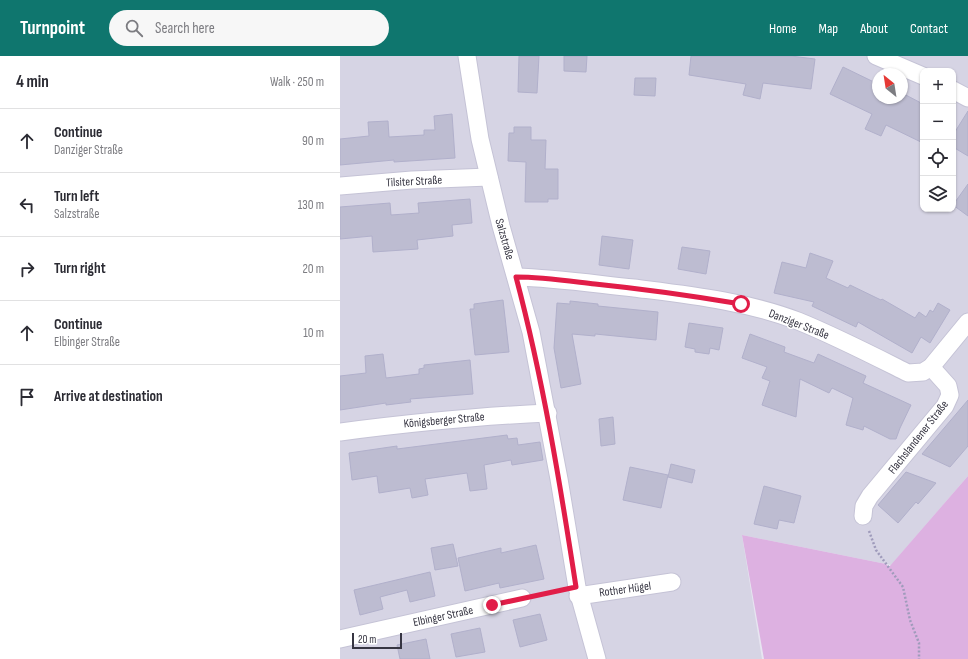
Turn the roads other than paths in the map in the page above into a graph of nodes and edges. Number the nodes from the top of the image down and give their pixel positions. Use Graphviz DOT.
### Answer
graph roads {
  1 [pos="467,56"];
  2 [pos="876,56"];
  3 [pos="920,75"];
  4 [pos="956,92"];
  5 [pos="968,98"];
  6 [pos="488,177"];
  7 [pos="340,186"];
  8 [pos="516,277"];
  9 [pos="968,322"];
  10 [pos="931,367"];
  11 [pos="548,413"];
  12 [pos="340,432"];
  13 [pos="863,516"];
  14 [pos="672,582"];
  15 [pos="577,591"];
  16 [pos="522,598"];
  17 [pos="340,639"];
  18 [pos="597,659"];
  1 -- 6 [label="street, Salzstraße"];
  2 -- 3 [label="street"];
  4 -- 5 [label="street"];
  6 -- 7 [label="street, Tilsiter Straße"];
  6 -- 8 [label="street, Salzstraße"];
  8 -- 10 [label="street, Danziger Straße"];
  8 -- 11 [label="street, Salzstraße"];
  9 -- 10 [label="street"];
  10 -- 13 [label="street, Flachslandener Straße"];
  11 -- 12 [label="street, Königsberger Straße"];
  11 -- 15 [label="street, Salzstraße"];
  14 -- 15 [label="street, Rother Hügel"];
  15 -- 18 [label="street"];
  16 -- 17 [label="street, Elbinger Straße"];
}
